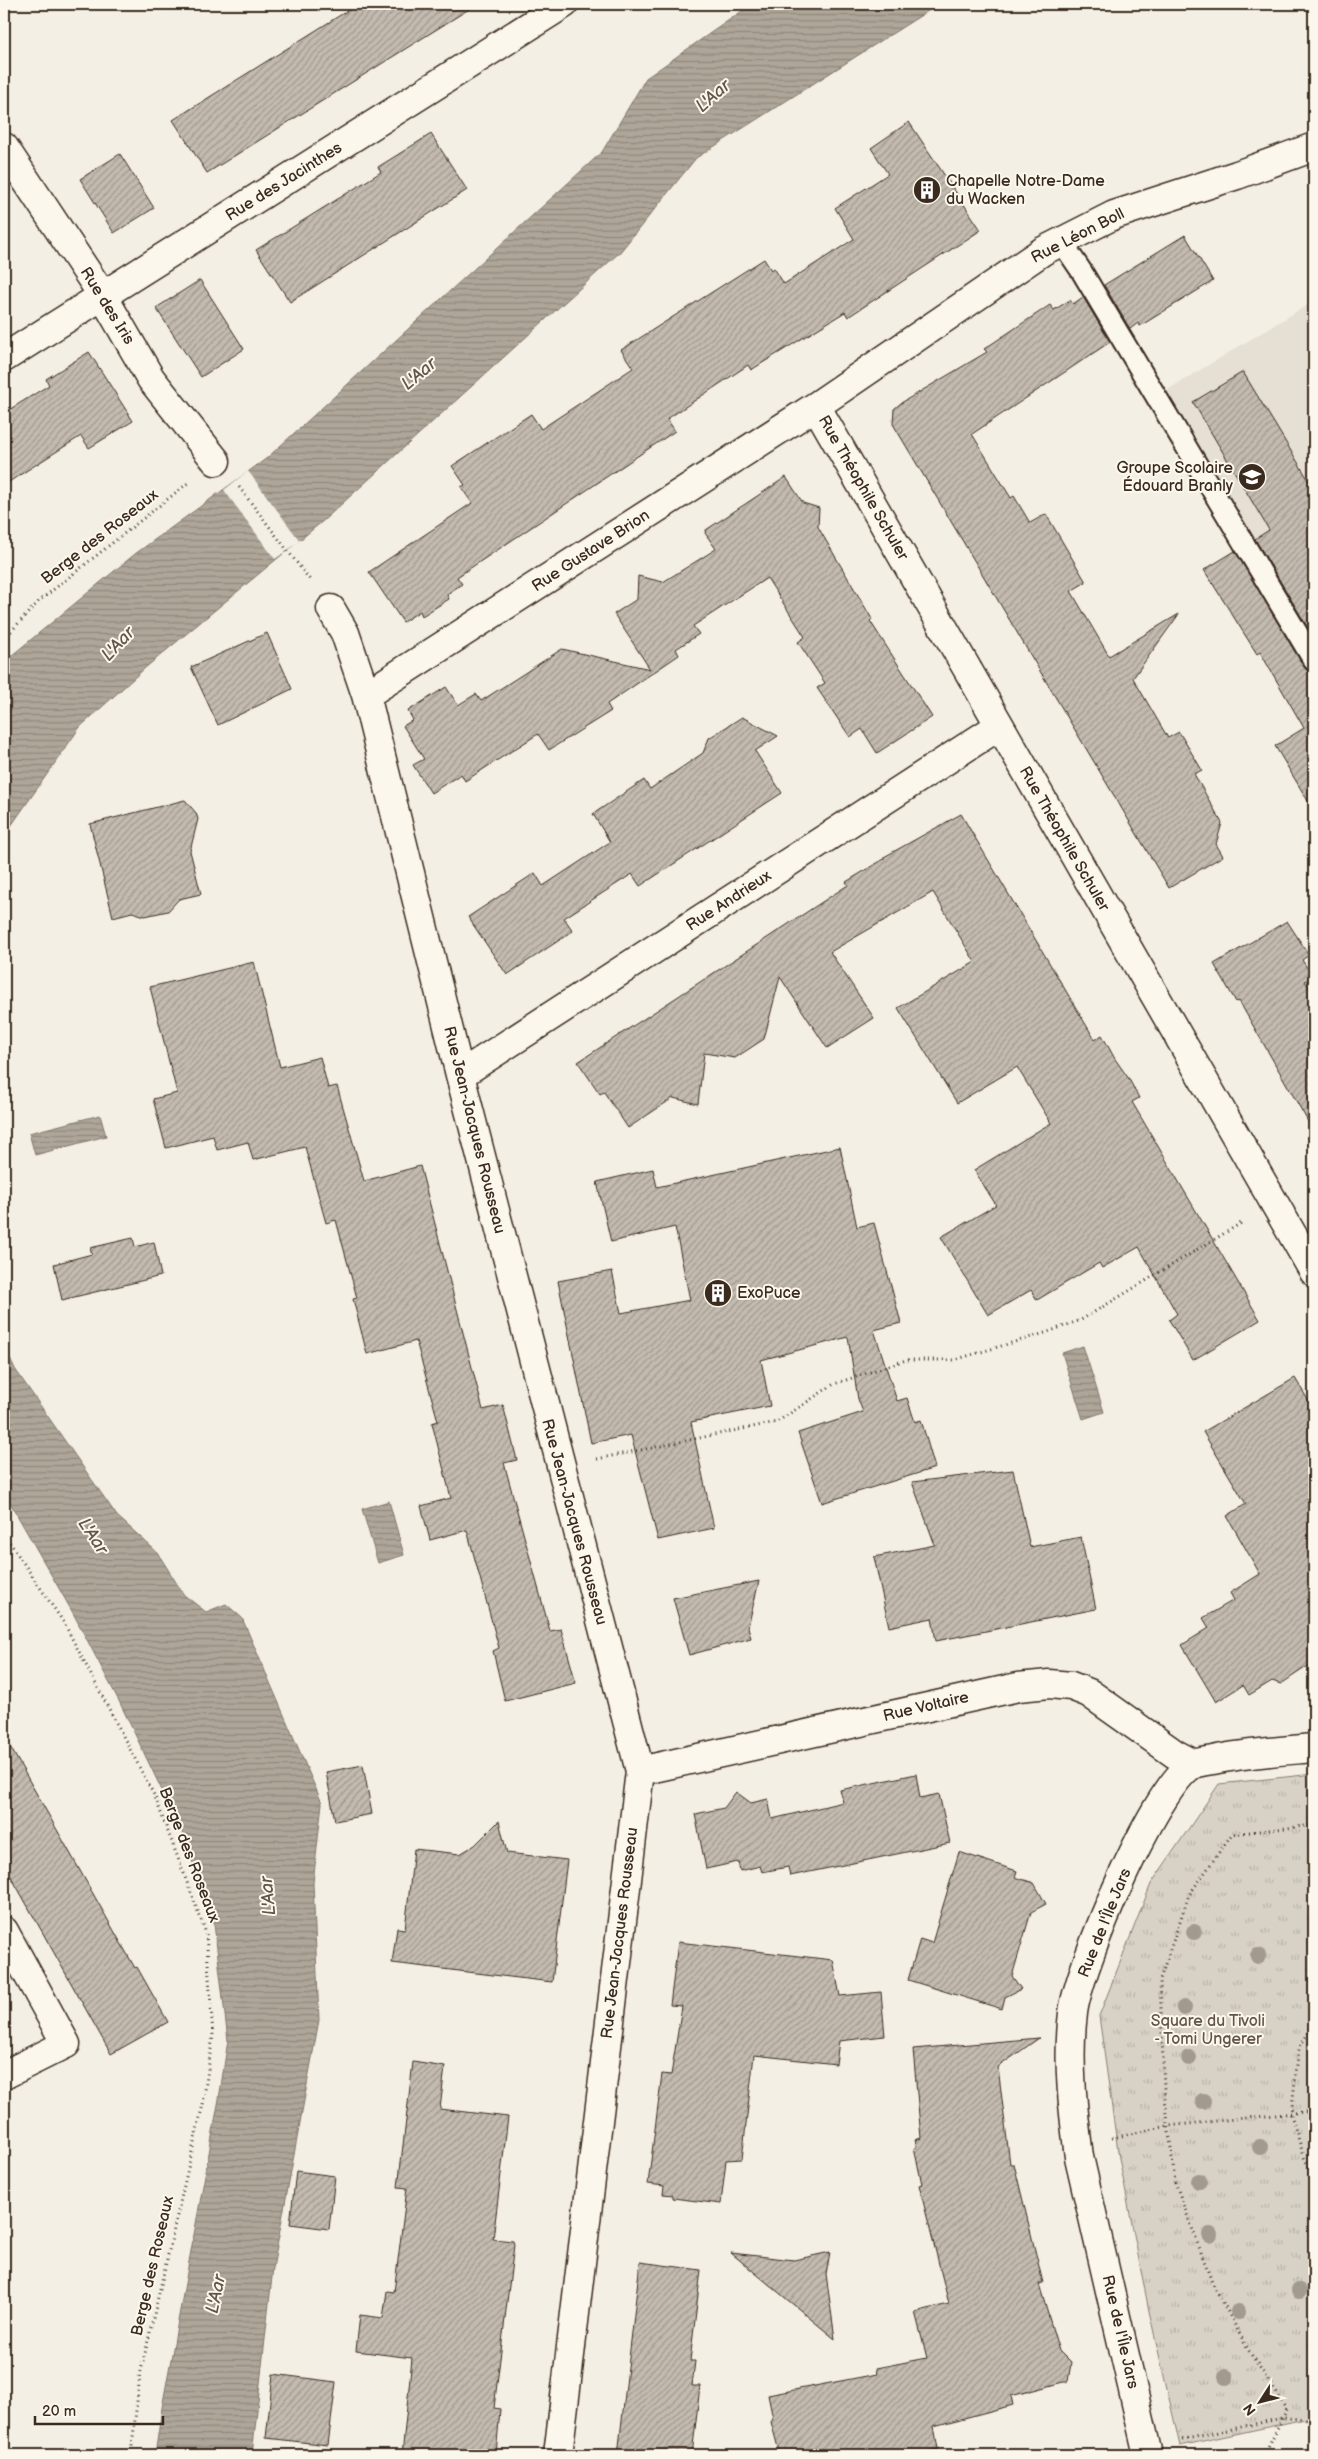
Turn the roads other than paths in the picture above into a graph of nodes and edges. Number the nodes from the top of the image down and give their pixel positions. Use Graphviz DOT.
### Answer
graph roads {
  1 [pos="564,4"];
  2 [pos="4,147"];
  3 [pos="1314,147"];
  4 [pos="1062,241"];
  5 [pos="103,296"];
  6 [pos="4,358"];
  7 [pos="816,406"];
  8 [pos="216,460"];
  9 [pos="331,609"];
  10 [pos="1314,661"];
  11 [pos="366,695"];
  12 [pos="999,726"];
  13 [pos="460,1075"];
  14 [pos="1314,1272"];
  15 [pos="1314,1748"];
  16 [pos="1194,1764"];
  17 [pos="640,1771"];
  18 [pos="4,1931"];
  19 [pos="4,2075"];
  20 [pos="1147,2451"];
  21 [pos="558,2455"];
  1 -- 5 [label="street, Rue des Jacinthes"];
  2 -- 5 [label="street, Rue des Iris"];
  3 -- 4 [label="street, Rue Léon Boll"];
  4 -- 7 [label="street, Rue Léon Boll"];
  4 -- 10 [label="lane"];
  5 -- 6 [label="street, Rue des Jacinthes"];
  5 -- 8 [label="street, Rue des Iris"];
  7 -- 11 [label="street, Rue Gustave Brion"];
  7 -- 12 [label="street, Rue Théophile Schuler"];
  9 -- 11 [label="street, Rue Jean-Jacques Rousseau"];
  11 -- 13 [label="street, Rue Jean-Jacques Rousseau"];
  12 -- 13 [label="street, Rue Andrieux"];
  12 -- 14 [label="street, Rue Théophile Schuler"];
  13 -- 17 [label="street, Rue Jean-Jacques Rousseau"];
  15 -- 16 [label="street"];
  16 -- 17 [label="street, Rue Voltaire"];
  16 -- 20 [label="street, Rue de l'Île Jars"];
  17 -- 21 [label="street, Rue Jean-Jacques Rousseau"];
  18 -- 19 [label="street"];
}
